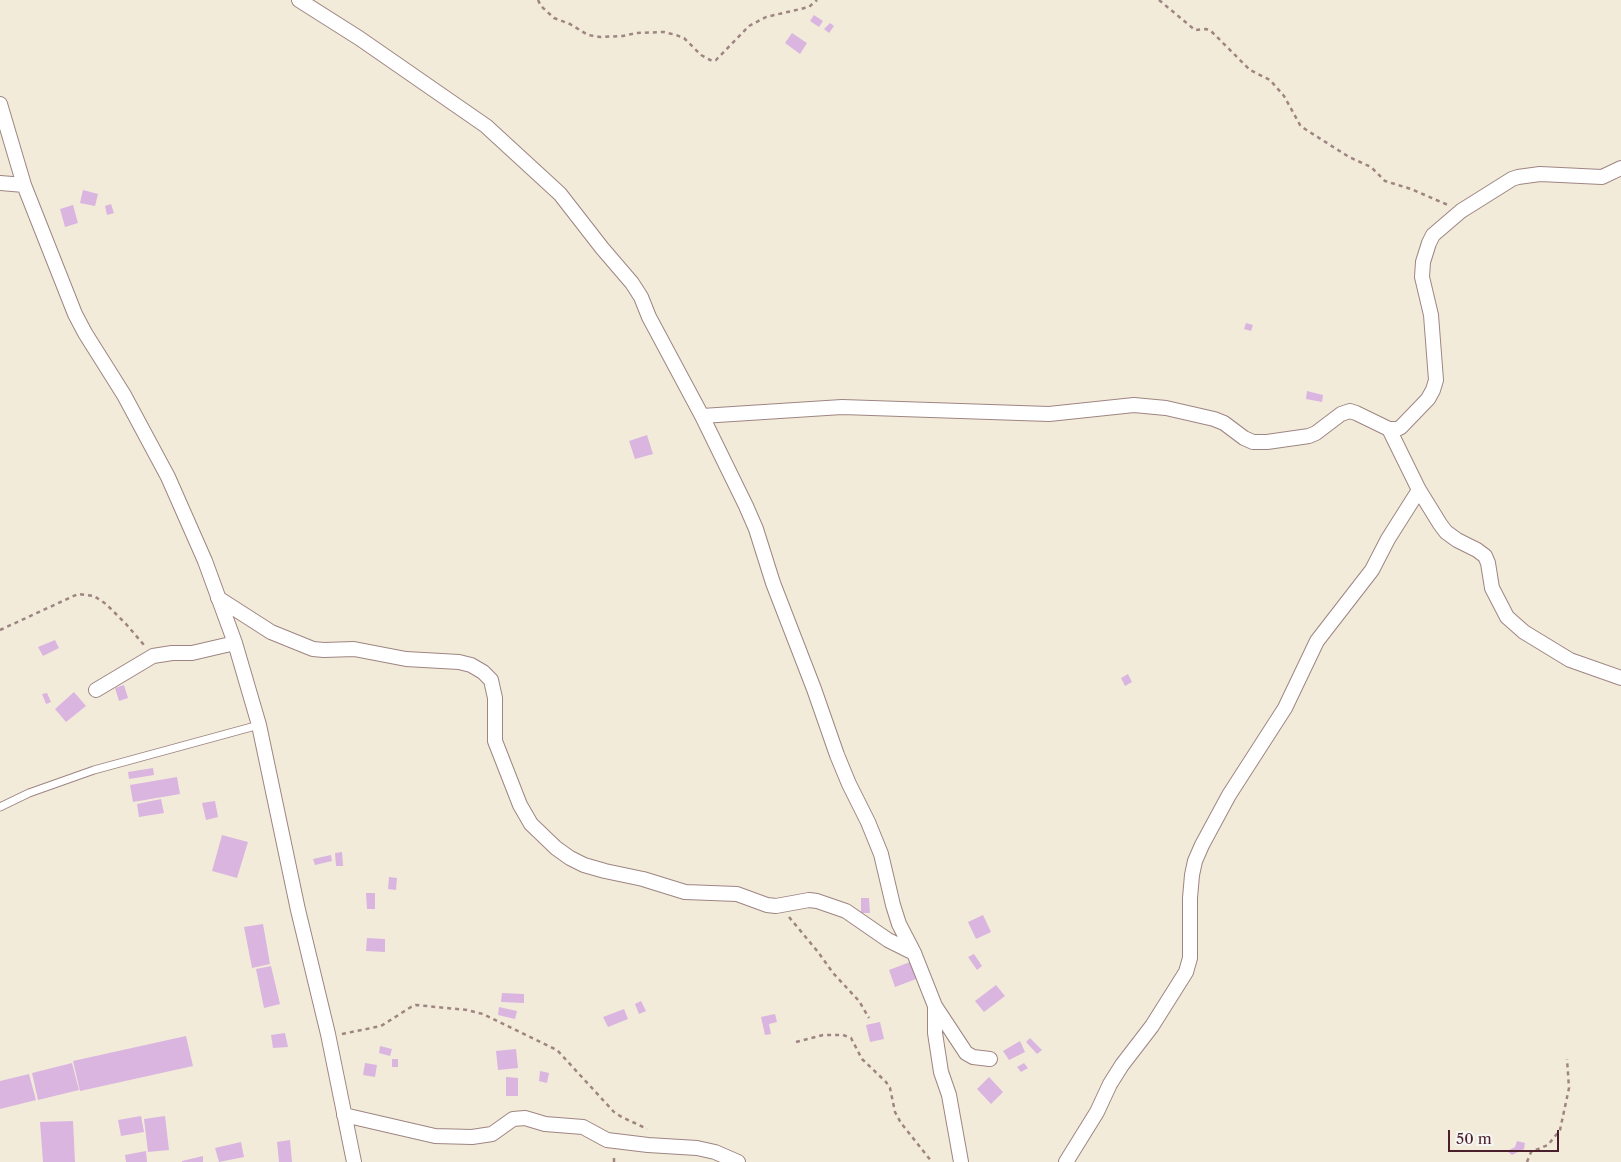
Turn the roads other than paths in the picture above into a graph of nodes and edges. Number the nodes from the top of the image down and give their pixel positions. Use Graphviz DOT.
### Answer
graph roads {
  1 [pos="299,0"];
  2 [pos="0,104"];
  3 [pos="1621,168"];
  4 [pos="0,183"];
  5 [pos="24,185"];
  6 [pos="702,416"];
  7 [pos="1389,429"];
  8 [pos="1419,490"];
  9 [pos="218,598"];
  10 [pos="235,643"];
  11 [pos="1621,678"];
  12 [pos="96,690"];
  13 [pos="259,725"];
  14 [pos="0,807"];
  15 [pos="914,953"];
  16 [pos="935,1006"];
  17 [pos="990,1059"];
  18 [pos="344,1115"];
  19 [pos="354,1162"];
  20 [pos="738,1162"];
  21 [pos="961,1162"];
  22 [pos="1066,1162"];
  1 -- 6 [label="street"];
  2 -- 5 [label="street"];
  3 -- 7 [label="street"];
  4 -- 5 [label="street"];
  5 -- 9 [label="street"];
  6 -- 7 [label="street"];
  6 -- 15 [label="street"];
  7 -- 8 [label="street"];
  8 -- 11 [label="street"];
  8 -- 22 [label="street"];
  9 -- 10 [label="street"];
  9 -- 15 [label="street"];
  10 -- 12 [label="street"];
  10 -- 13 [label="street"];
  13 -- 14 [label="lane"];
  13 -- 18 [label="street"];
  15 -- 16 [label="street"];
  16 -- 17 [label="street"];
  16 -- 21 [label="street"];
  18 -- 19 [label="street"];
  18 -- 20 [label="street"];
}
